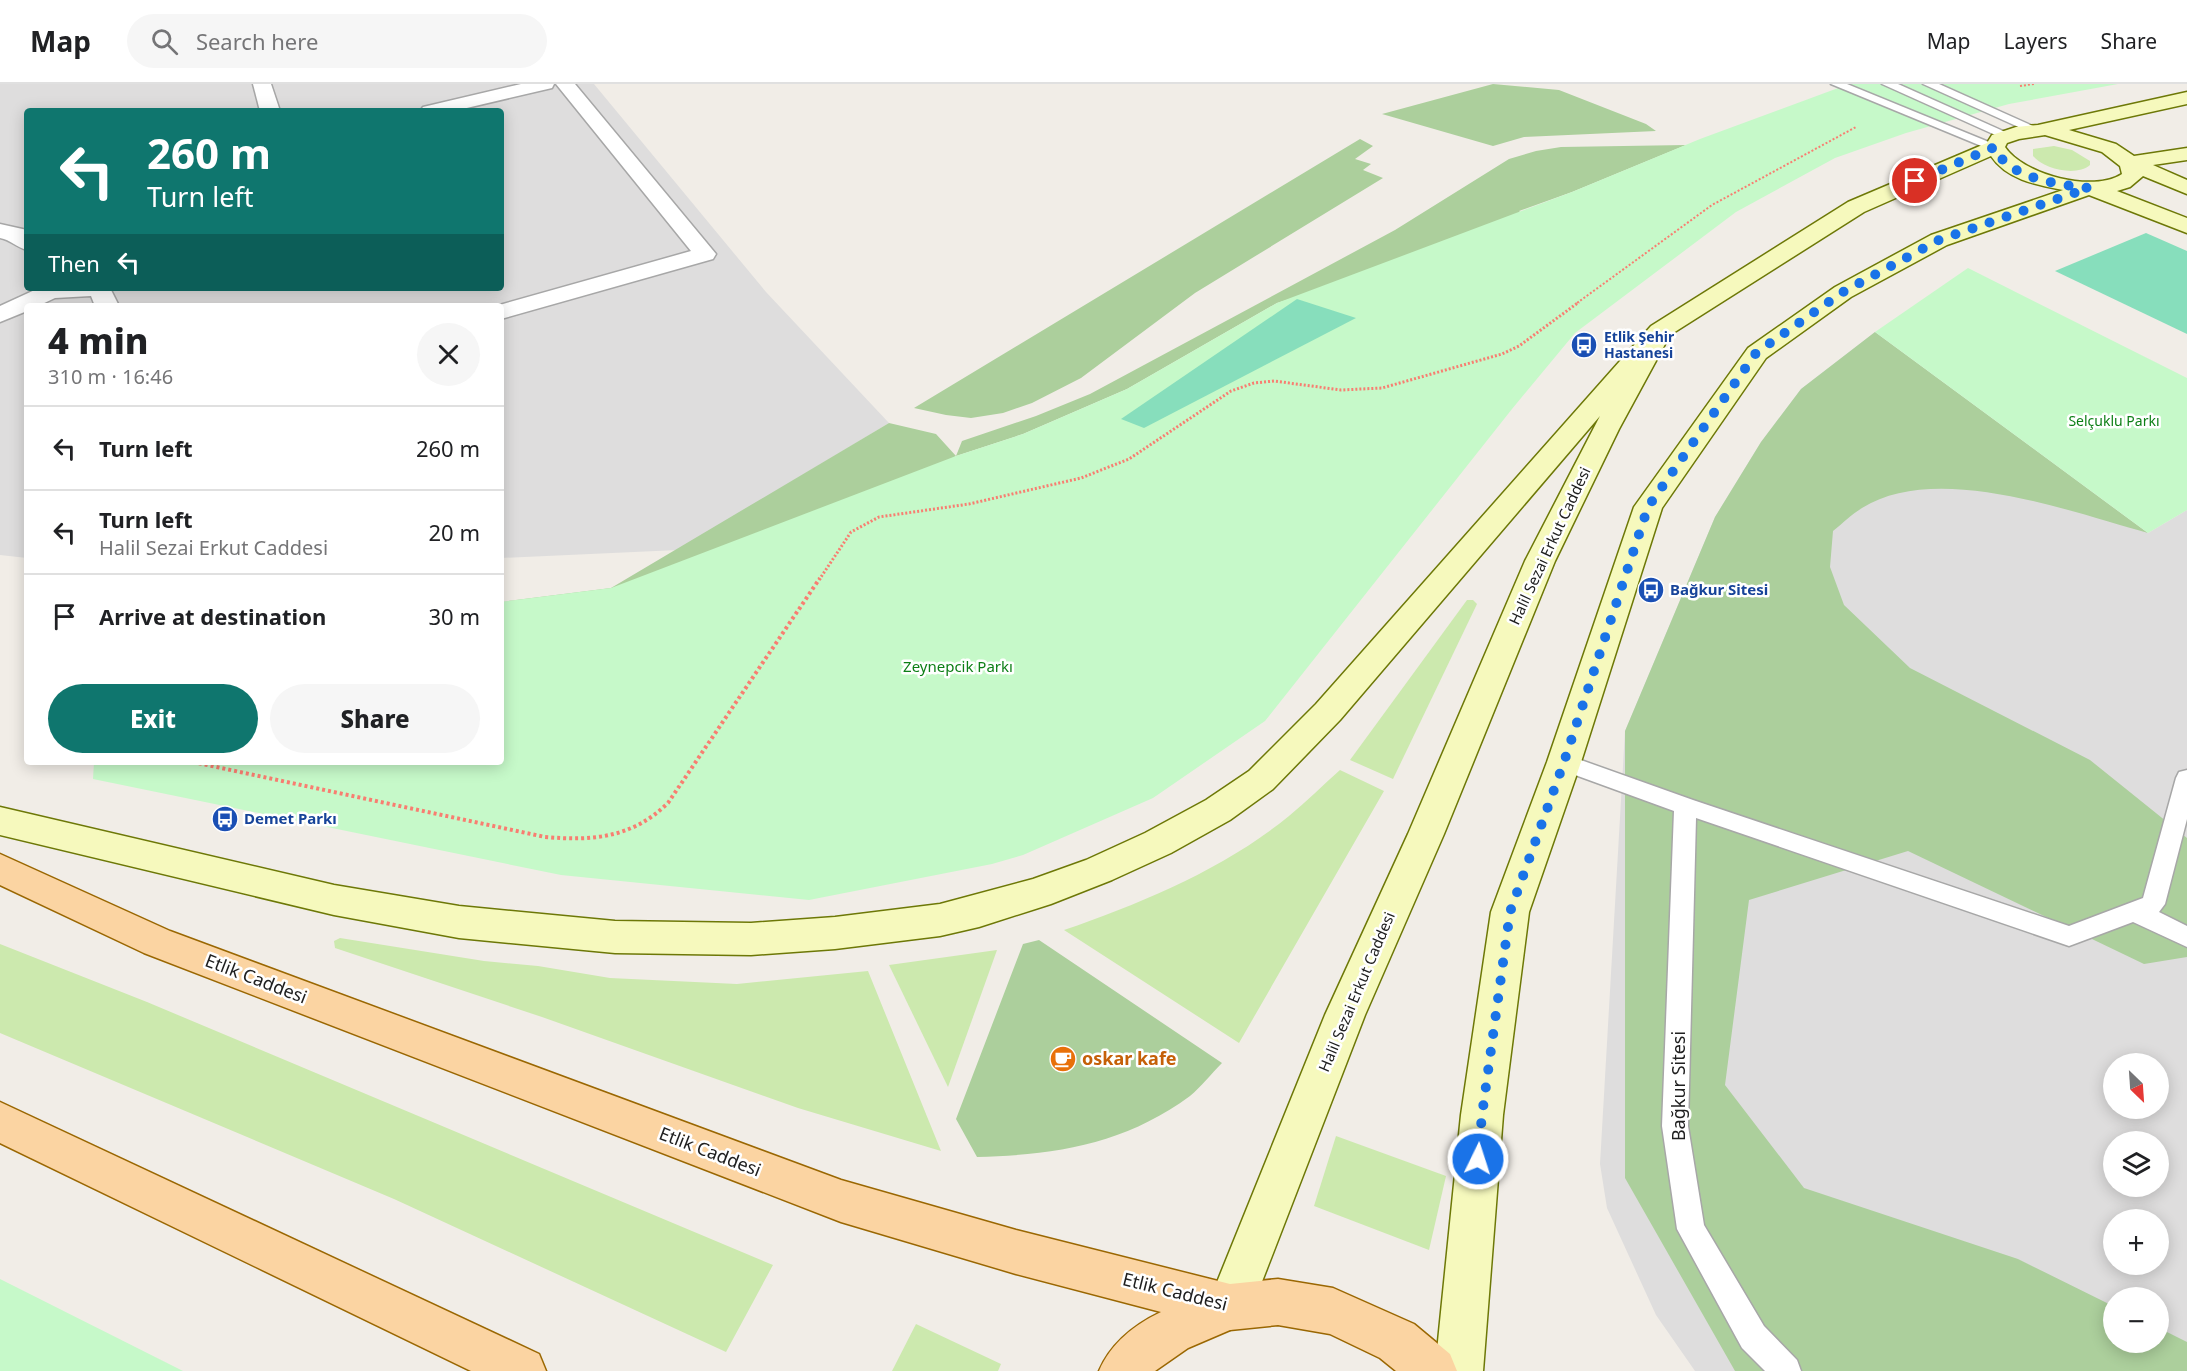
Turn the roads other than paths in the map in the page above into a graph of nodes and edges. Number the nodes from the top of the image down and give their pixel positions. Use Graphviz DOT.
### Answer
graph roads {
  1 [pos="262,84"];
  2 [pos="545,84"];
  3 [pos="565,84"];
  4 [pos="1837,84"];
  5 [pos="1888,84"];
  6 [pos="1929,84"];
  7 [pos="2187,98"];
  8 [pos="269,108"];
  9 [pos="443,108"];
  10 [pos="2038,131"];
  11 [pos="2000,141"];
  12 [pos="2187,154"];
  13 [pos="2130,164"];
  14 [pos="2089,188"];
  15 [pos="2187,188"];
  16 [pos="2187,226"];
  17 [pos="0,231"];
  18 [pos="24,240"];
  19 [pos="51,291"];
  20 [pos="26,303"];
  21 [pos="24,304"];
  22 [pos="504,311"];
  23 [pos="0,315"];
  24 [pos="1660,331"];
  25 [pos="1564,762"];
  26 [pos="2187,778"];
  27 [pos="1685,806"];
  28 [pos="0,821"];
  29 [pos="0,869"];
  30 [pos="2134,911"];
  31 [pos="2187,937"];
  32 [pos="0,1122"];
  33 [pos="1230,1308"];
  34 [pos="522,1371"];
  35 [pos="1123,1371"];
  36 [pos="1433,1371"];
  37 [pos="1459,1371"];
  38 [pos="1786,1371"];
  1 -- 8 [label="street"];
  2 -- 9 [label="street"];
  3 -- 22 [label="street"];
  4 -- 11 [label="lane"];
  5 -- 11 [label="lane"];
  6 -- 10 [label="lane"];
  7 -- 10 [label="main road, Halil Sezai Erkut Caddesi"];
  10 -- 11 [label="main road, Halil Sezai Erkut Caddesi"];
  10 -- 13 [label="main road"];
  11 -- 14 [label="main road"];
  11 -- 24 [label="main road, Halil Sezai Erkut Caddesi"];
  12 -- 13 [label="main road"];
  13 -- 14 [label="main road"];
  13 -- 15 [label="main road"];
  14 -- 16 [label="main road"];
  14 -- 25 [label="main road"];
  17 -- 18 [label="street"];
  19 -- 20 [label="street"];
  21 -- 23 [label="street"];
  24 -- 28 [label="main road"];
  24 -- 33 [label="main road, Halil Sezai Erkut Caddesi"];
  25 -- 27 [label="lane"];
  25 -- 37 [label="main road"];
  26 -- 30 [label="lane"];
  27 -- 30 [label="lane"];
  27 -- 38 [label="lane, Bağkur Sitesi"];
  29 -- 33 [label="main road, Etlik Caddesi"];
  30 -- 31 [label="lane"];
  32 -- 34 [label="main road"];
  33 -- 35 [label="main road"];
  33 -- 36 [label="main road, Etlik Caddesi"];
}
